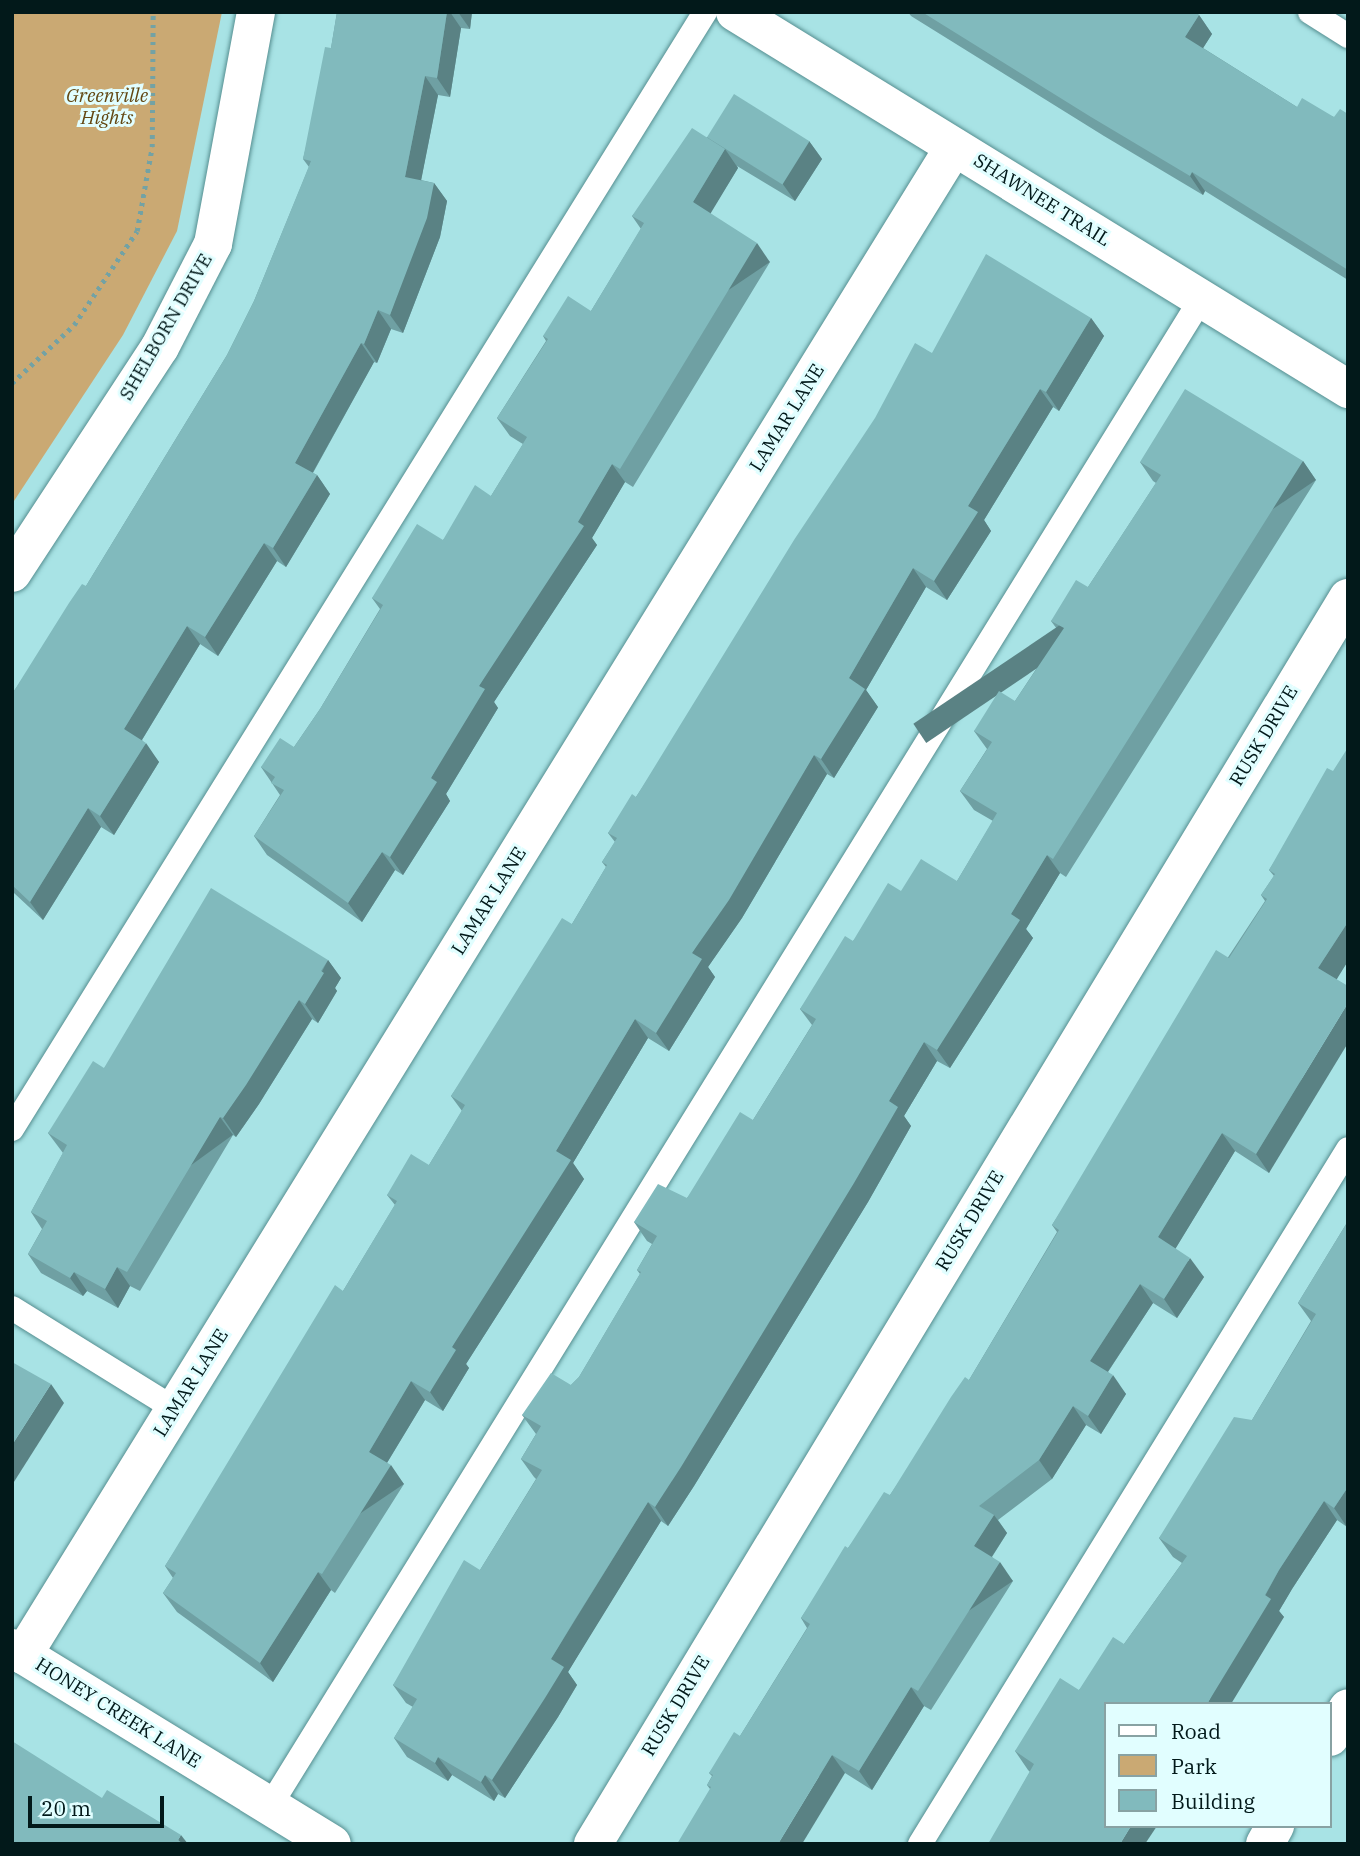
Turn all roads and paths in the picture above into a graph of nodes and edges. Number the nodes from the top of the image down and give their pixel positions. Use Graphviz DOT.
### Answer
graph roads {
  1 [pos="153,12"];
  2 [pos="256,12"];
  3 [pos="705,12"];
  4 [pos="735,12"];
  5 [pos="1310,12"];
  6 [pos="1348,36"];
  7 [pos="954,147"];
  8 [pos="1201,299"];
  9 [pos="12,383"];
  10 [pos="1348,389"];
  11 [pos="12,573"];
  12 [pos="1348,598"];
  13 [pos="12,1129"];
  14 [pos="1348,1149"];
  15 [pos="12,1308"];
  16 [pos="175,1409"];
  17 [pos="18,1651"];
  18 [pos="1348,1708"];
  19 [pos="1332,1734"];
  20 [pos="270,1806"];
  21 [pos="1274,1828"];
  22 [pos="332,1844"];
  23 [pos="593,1844"];
  24 [pos="920,1844"];
  25 [pos="1265,1844"];
  1 -- 9 [label="path"];
  2 -- 11 [label="street, SHELBORN DRIVE"];
  3 -- 13 [label="lane"];
  4 -- 7 [label="street, SHAWNEE TRAIL"];
  5 -- 6 [label="lane"];
  7 -- 8 [label="street, SHAWNEE TRAIL"];
  7 -- 16 [label="street, LAMAR LANE"];
  8 -- 10 [label="street, SHAWNEE TRAIL"];
  8 -- 20 [label="lane"];
  12 -- 23 [label="street, RUSK DRIVE"];
  14 -- 24 [label="lane"];
  15 -- 16 [label="lane"];
  16 -- 17 [label="street, LAMAR LANE"];
  17 -- 20 [label="street, HONEY CREEK LANE"];
  18 -- 19 [label="street"];
  20 -- 22 [label="street, HONEY CREEK LANE"];
  21 -- 25 [label="street"];
}
